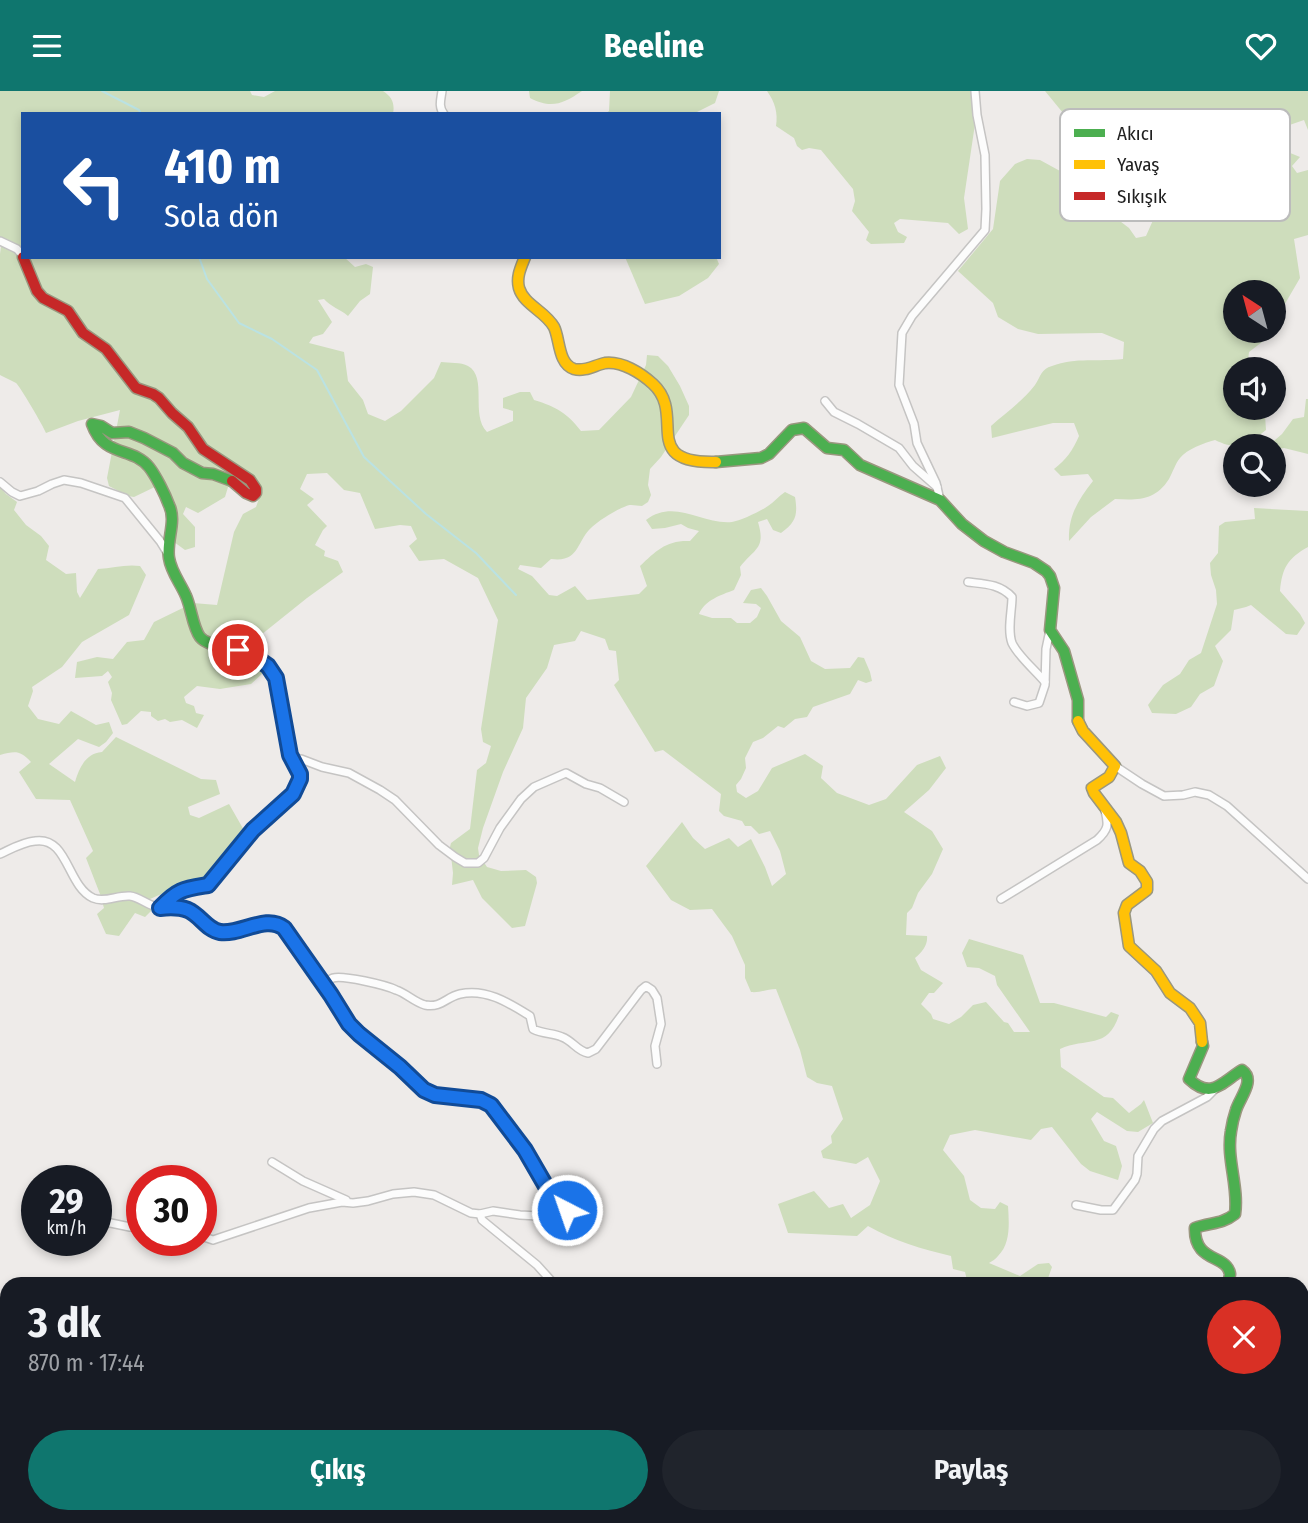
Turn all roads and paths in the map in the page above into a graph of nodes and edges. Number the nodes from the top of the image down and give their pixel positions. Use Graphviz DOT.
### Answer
graph roads {
  1 [pos="442,91"];
  2 [pos="975,91"];
  3 [pos="442,112"];
  4 [pos="0,241"];
  5 [pos="21,254"];
  6 [pos="24,259"];
  7 [pos="524,259"];
  8 [pos="825,401"];
  9 [pos="0,482"];
  10 [pos="937,487"];
  11 [pos="940,500"];
  12 [pos="168,555"];
  13 [pos="968,582"];
  14 [pos="1050,629"];
  15 [pos="1045,682"];
  16 [pos="1014,702"];
  17 [pos="293,760"];
  18 [pos="1115,766"];
  19 [pos="624,801"];
  20 [pos="1104,807"];
  21 [pos="0,853"];
  22 [pos="1308,879"];
  23 [pos="1001,899"];
  24 [pos="160,908"];
  25 [pos="324,983"];
  26 [pos="657,1064"];
  27 [pos="1215,1089"];
  28 [pos="272,1162"];
  29 [pos="353,1203"];
  30 [pos="1076,1205"];
  31 [pos="480,1214"];
  32 [pos="217,1239"];
  33 [pos="548,1277"];
  34 [pos="1230,1277"];
  1 -- 3 [label="street"];
  2 -- 10 [label="street"];
  4 -- 5 [label="street"];
  6 -- 12 [label="street"];
  7 -- 11 [label="street"];
  8 -- 10 [label="street"];
  9 -- 12 [label="street"];
  10 -- 11 [label="street"];
  11 -- 14 [label="street"];
  12 -- 17 [label="street"];
  13 -- 15 [label="street"];
  14 -- 15 [label="street"];
  14 -- 18 [label="street"];
  15 -- 16 [label="street"];
  17 -- 19 [label="street"];
  17 -- 24 [label="street"];
  18 -- 20 [label="street"];
  18 -- 22 [label="street"];
  20 -- 23 [label="street"];
  20 -- 27 [label="street"];
  21 -- 24 [label="street"];
  24 -- 25 [label="street"];
  25 -- 26 [label="street"];
  25 -- 31 [label="street"];
  27 -- 30 [label="street"];
  27 -- 34 [label="street"];
  28 -- 29 [label="street"];
  29 -- 31 [label="street"];
  29 -- 32 [label="street"];
  31 -- 33 [label="street"];
}
